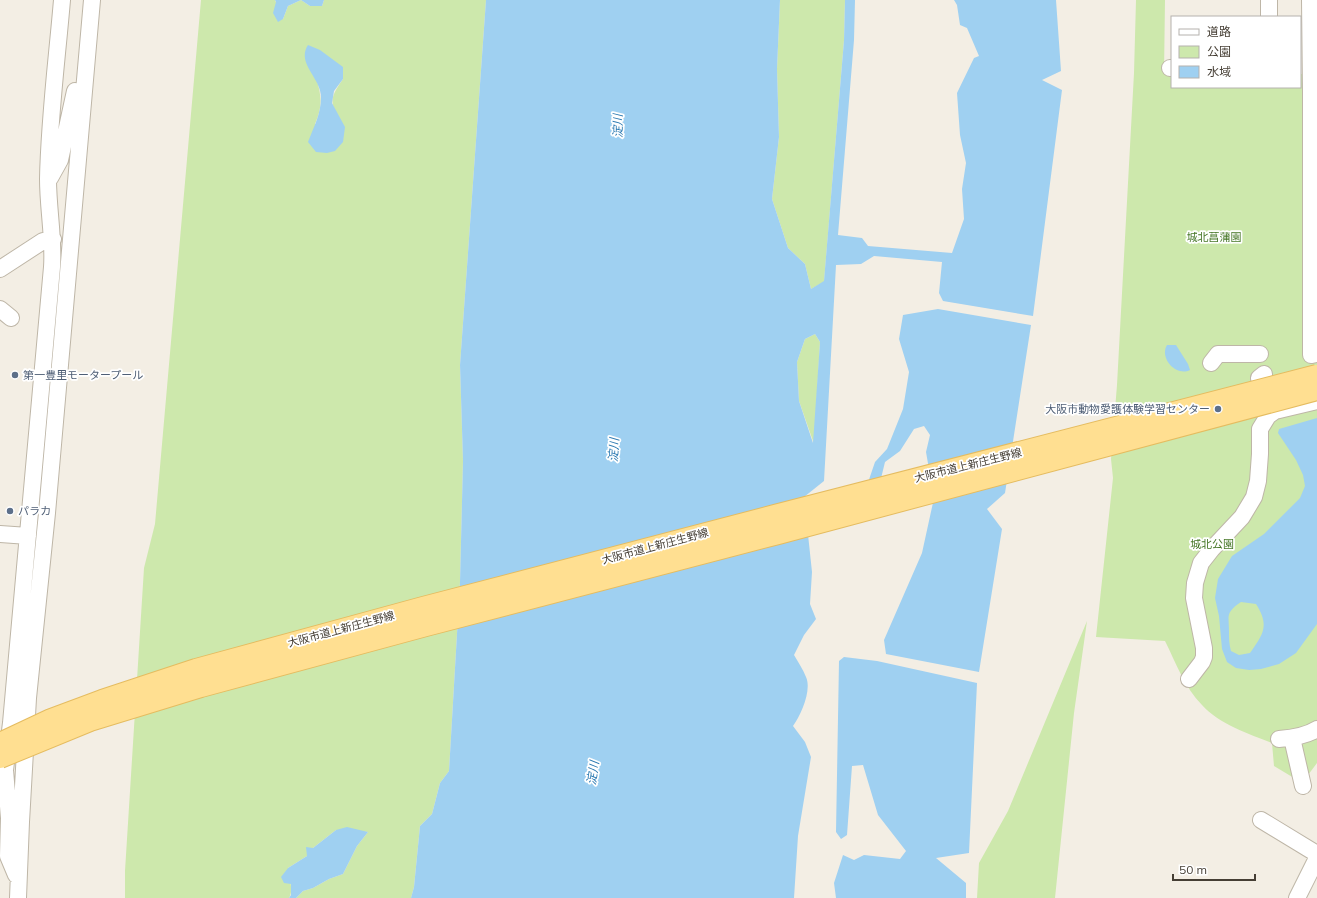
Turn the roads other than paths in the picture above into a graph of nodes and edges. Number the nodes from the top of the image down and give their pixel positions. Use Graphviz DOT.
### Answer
graph roads {
  1 [pos="62,0"];
  2 [pos="92,0"];
  3 [pos="1269,0"];
  4 [pos="1310,0"];
  5 [pos="1269,16"];
  6 [pos="87,56"];
  7 [pos="1309,67"];
  8 [pos="48,181"];
  9 [pos="53,239"];
  10 [pos="0,269"];
  11 [pos="1260,354"];
  12 [pos="1312,355"];
  13 [pos="1210,363"];
  14 [pos="1264,374"];
  15 [pos="1313,383"];
  16 [pos="1317,401"];
  17 [pos="1268,416"];
  18 [pos="0,534"];
  19 [pos="28,536"];
  20 [pos="1189,679"];
  21 [pos="5,726"];
  22 [pos="1317,729"];
  23 [pos="0,743"];
  24 [pos="2,767"];
  25 [pos="1303,786"];
  26 [pos="1261,820"];
  27 [pos="1317,854"];
  28 [pos="1317,858"];
  29 [pos="19,881"];
  30 [pos="18,898"];
  31 [pos="1296,898"];
  1 -- 8 [label="street"];
  2 -- 6 [label="street"];
  3 -- 5 [label="street"];
  4 -- 7 [label="street"];
  6 -- 8 [label="street"];
  6 -- 29 [label="street"];
  7 -- 12 [label="street"];
  8 -- 9 [label="street"];
  9 -- 10 [label="street"];
  9 -- 19 [label="street"];
  11 -- 13 [label="street"];
  14 -- 17 [label="street"];
  15 -- 23 [label="main road, 大阪市道上新庄生野線, bridge"];
  15 -- 24 [label="main road, 大阪市道上新庄生野線, bridge"];
  16 -- 17 [label="street"];
  17 -- 20 [label="street"];
  18 -- 19 [label="street"];
  19 -- 21 [label="street"];
  21 -- 24 [label="street"];
  22 -- 25 [label="street"];
  24 -- 29 [label="street"];
  26 -- 27 [label="street"];
  28 -- 31 [label="street"];
  29 -- 30 [label="street"];
}
